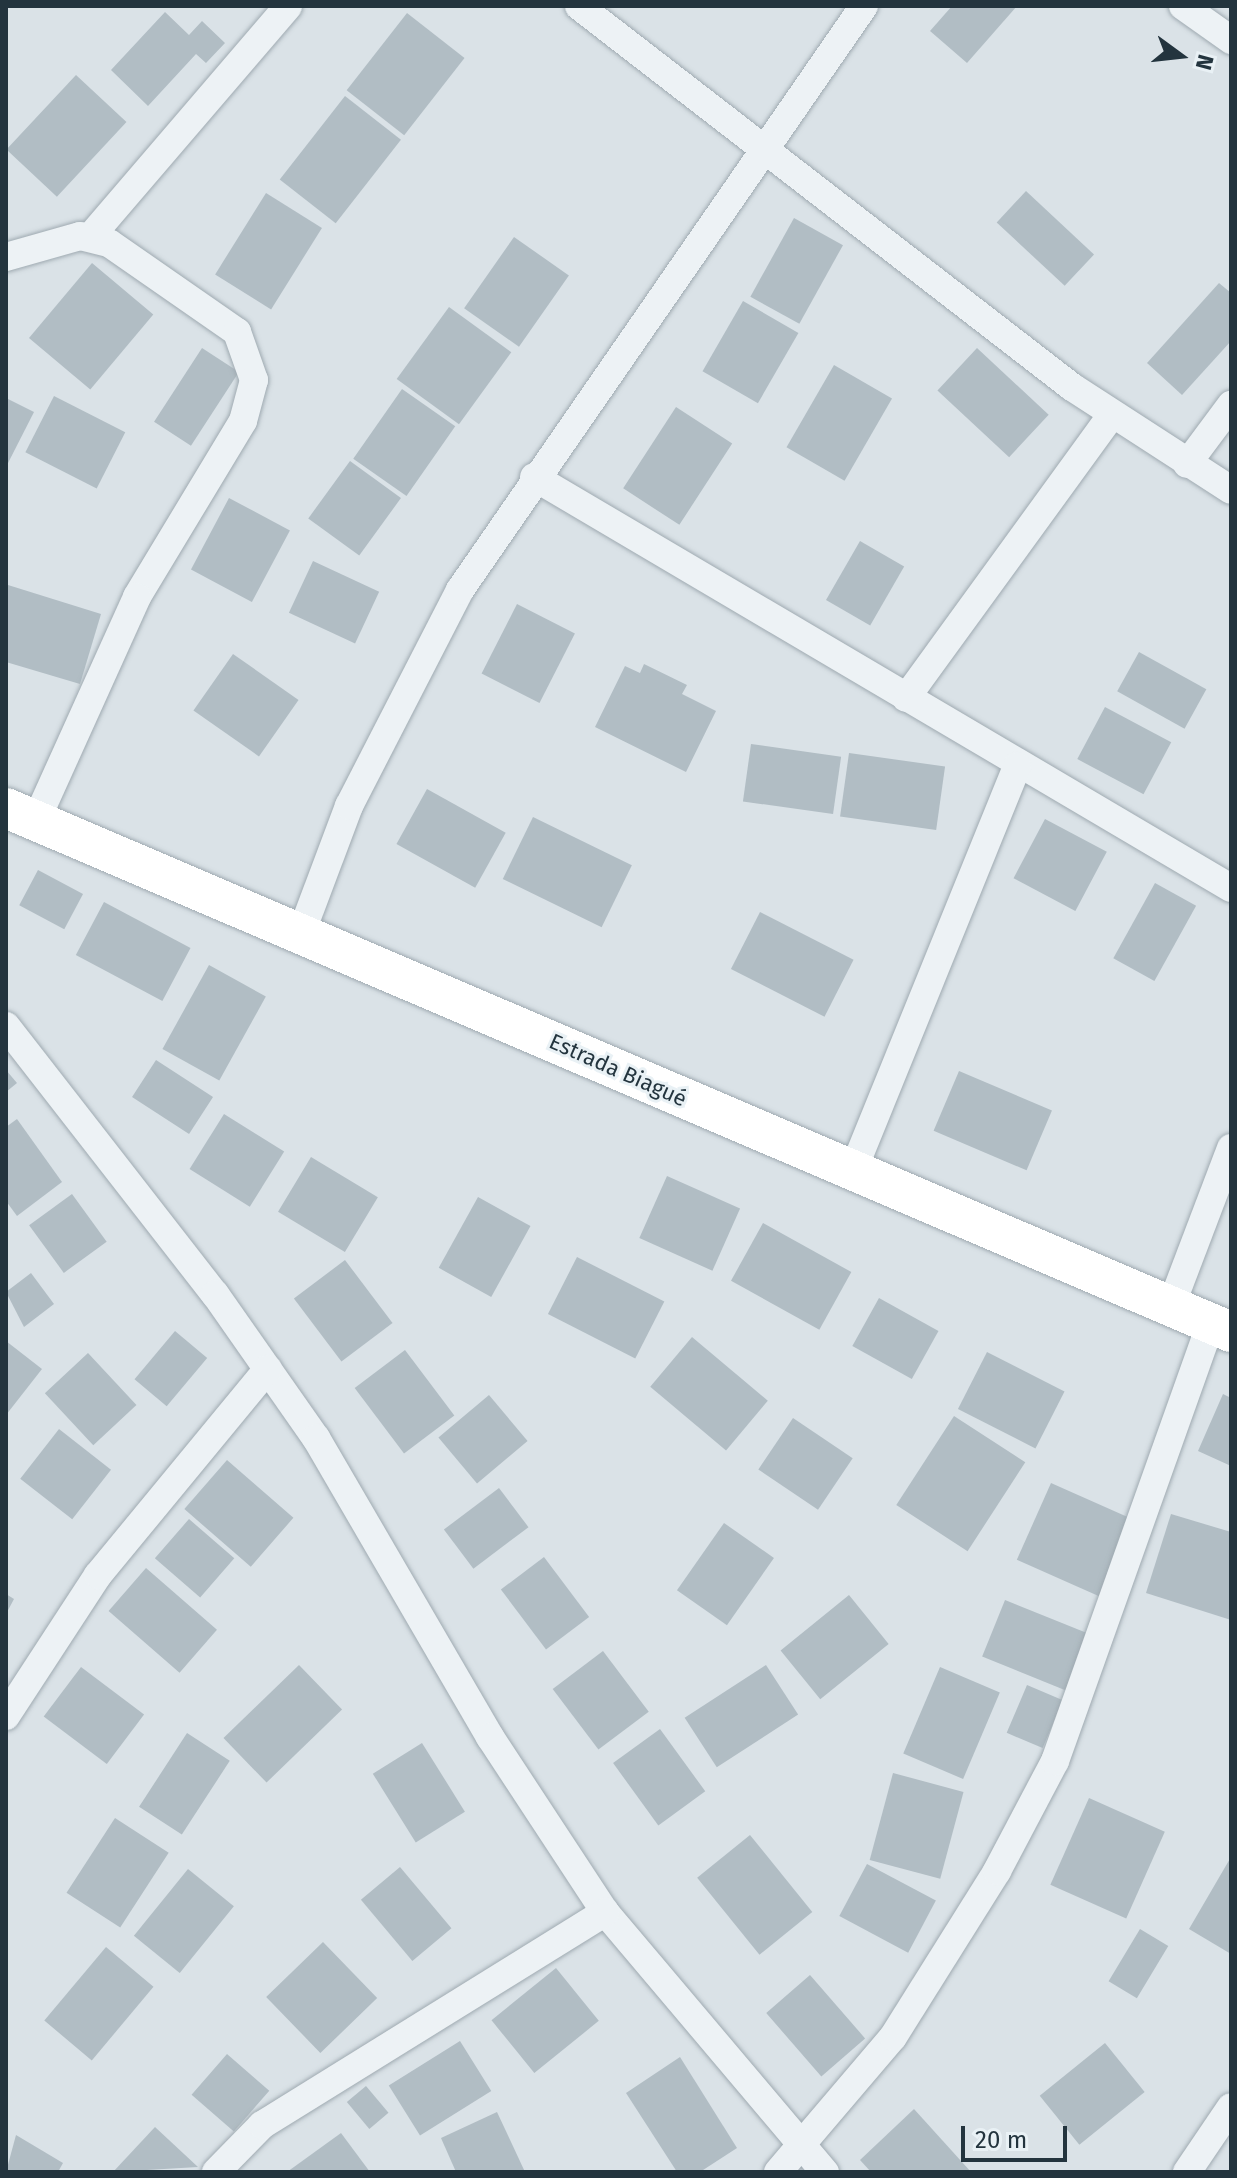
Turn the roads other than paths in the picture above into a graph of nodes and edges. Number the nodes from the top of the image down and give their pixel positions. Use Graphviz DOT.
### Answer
graph roads {
  1 [pos="288,6"];
  2 [pos="579,6"];
  3 [pos="864,6"];
  4 [pos="1183,6"];
  5 [pos="1231,40"];
  6 [pos="759,152"];
  7 [pos="92,235"];
  8 [pos="6,257"];
  9 [pos="1231,405"];
  10 [pos="1112,414"];
  11 [pos="1187,464"];
  12 [pos="534,477"];
  13 [pos="1231,490"];
  14 [pos="906,698"];
  15 [pos="1017,766"];
  16 [pos="21,815"];
  17 [pos="1231,888"];
  18 [pos="302,931"];
  19 [pos="6,1026"];
  20 [pos="1231,1148"];
  21 [pos="852,1173"];
  22 [pos="1171,1306"];
  23 [pos="1221,1328"];
  24 [pos="268,1369"];
  25 [pos="6,1716"];
  26 [pos="605,1912"];
  27 [pos="1231,2107"];
  28 [pos="804,2148"];
  29 [pos="216,2172"];
  30 [pos="778,2172"];
  31 [pos="825,2172"];
  32 [pos="1187,2172"];
  1 -- 7 [label="street"];
  2 -- 6 [label="street"];
  3 -- 6 [label="street"];
  4 -- 5 [label="street"];
  6 -- 10 [label="street"];
  6 -- 12 [label="street"];
  7 -- 8 [label="street"];
  7 -- 16 [label="street"];
  9 -- 11 [label="street"];
  10 -- 11 [label="street"];
  10 -- 14 [label="street"];
  11 -- 13 [label="street"];
  12 -- 14 [label="street"];
  12 -- 18 [label="street"];
  14 -- 15 [label="street"];
  15 -- 17 [label="street"];
  15 -- 21 [label="street"];
  16 -- 18 [label="main road, Estrada Biagué"];
  18 -- 21 [label="main road, Estrada Biagué"];
  19 -- 24 [label="street"];
  20 -- 22 [label="street"];
  21 -- 22 [label="main road, Estrada Biagué"];
  22 -- 23 [label="main road, Estrada Biagué"];
  23 -- 28 [label="street"];
  24 -- 25 [label="street"];
  24 -- 26 [label="street"];
  26 -- 28 [label="street"];
  26 -- 29 [label="street"];
  27 -- 32 [label="street"];
  28 -- 30 [label="street"];
  28 -- 31 [label="street"];
}
